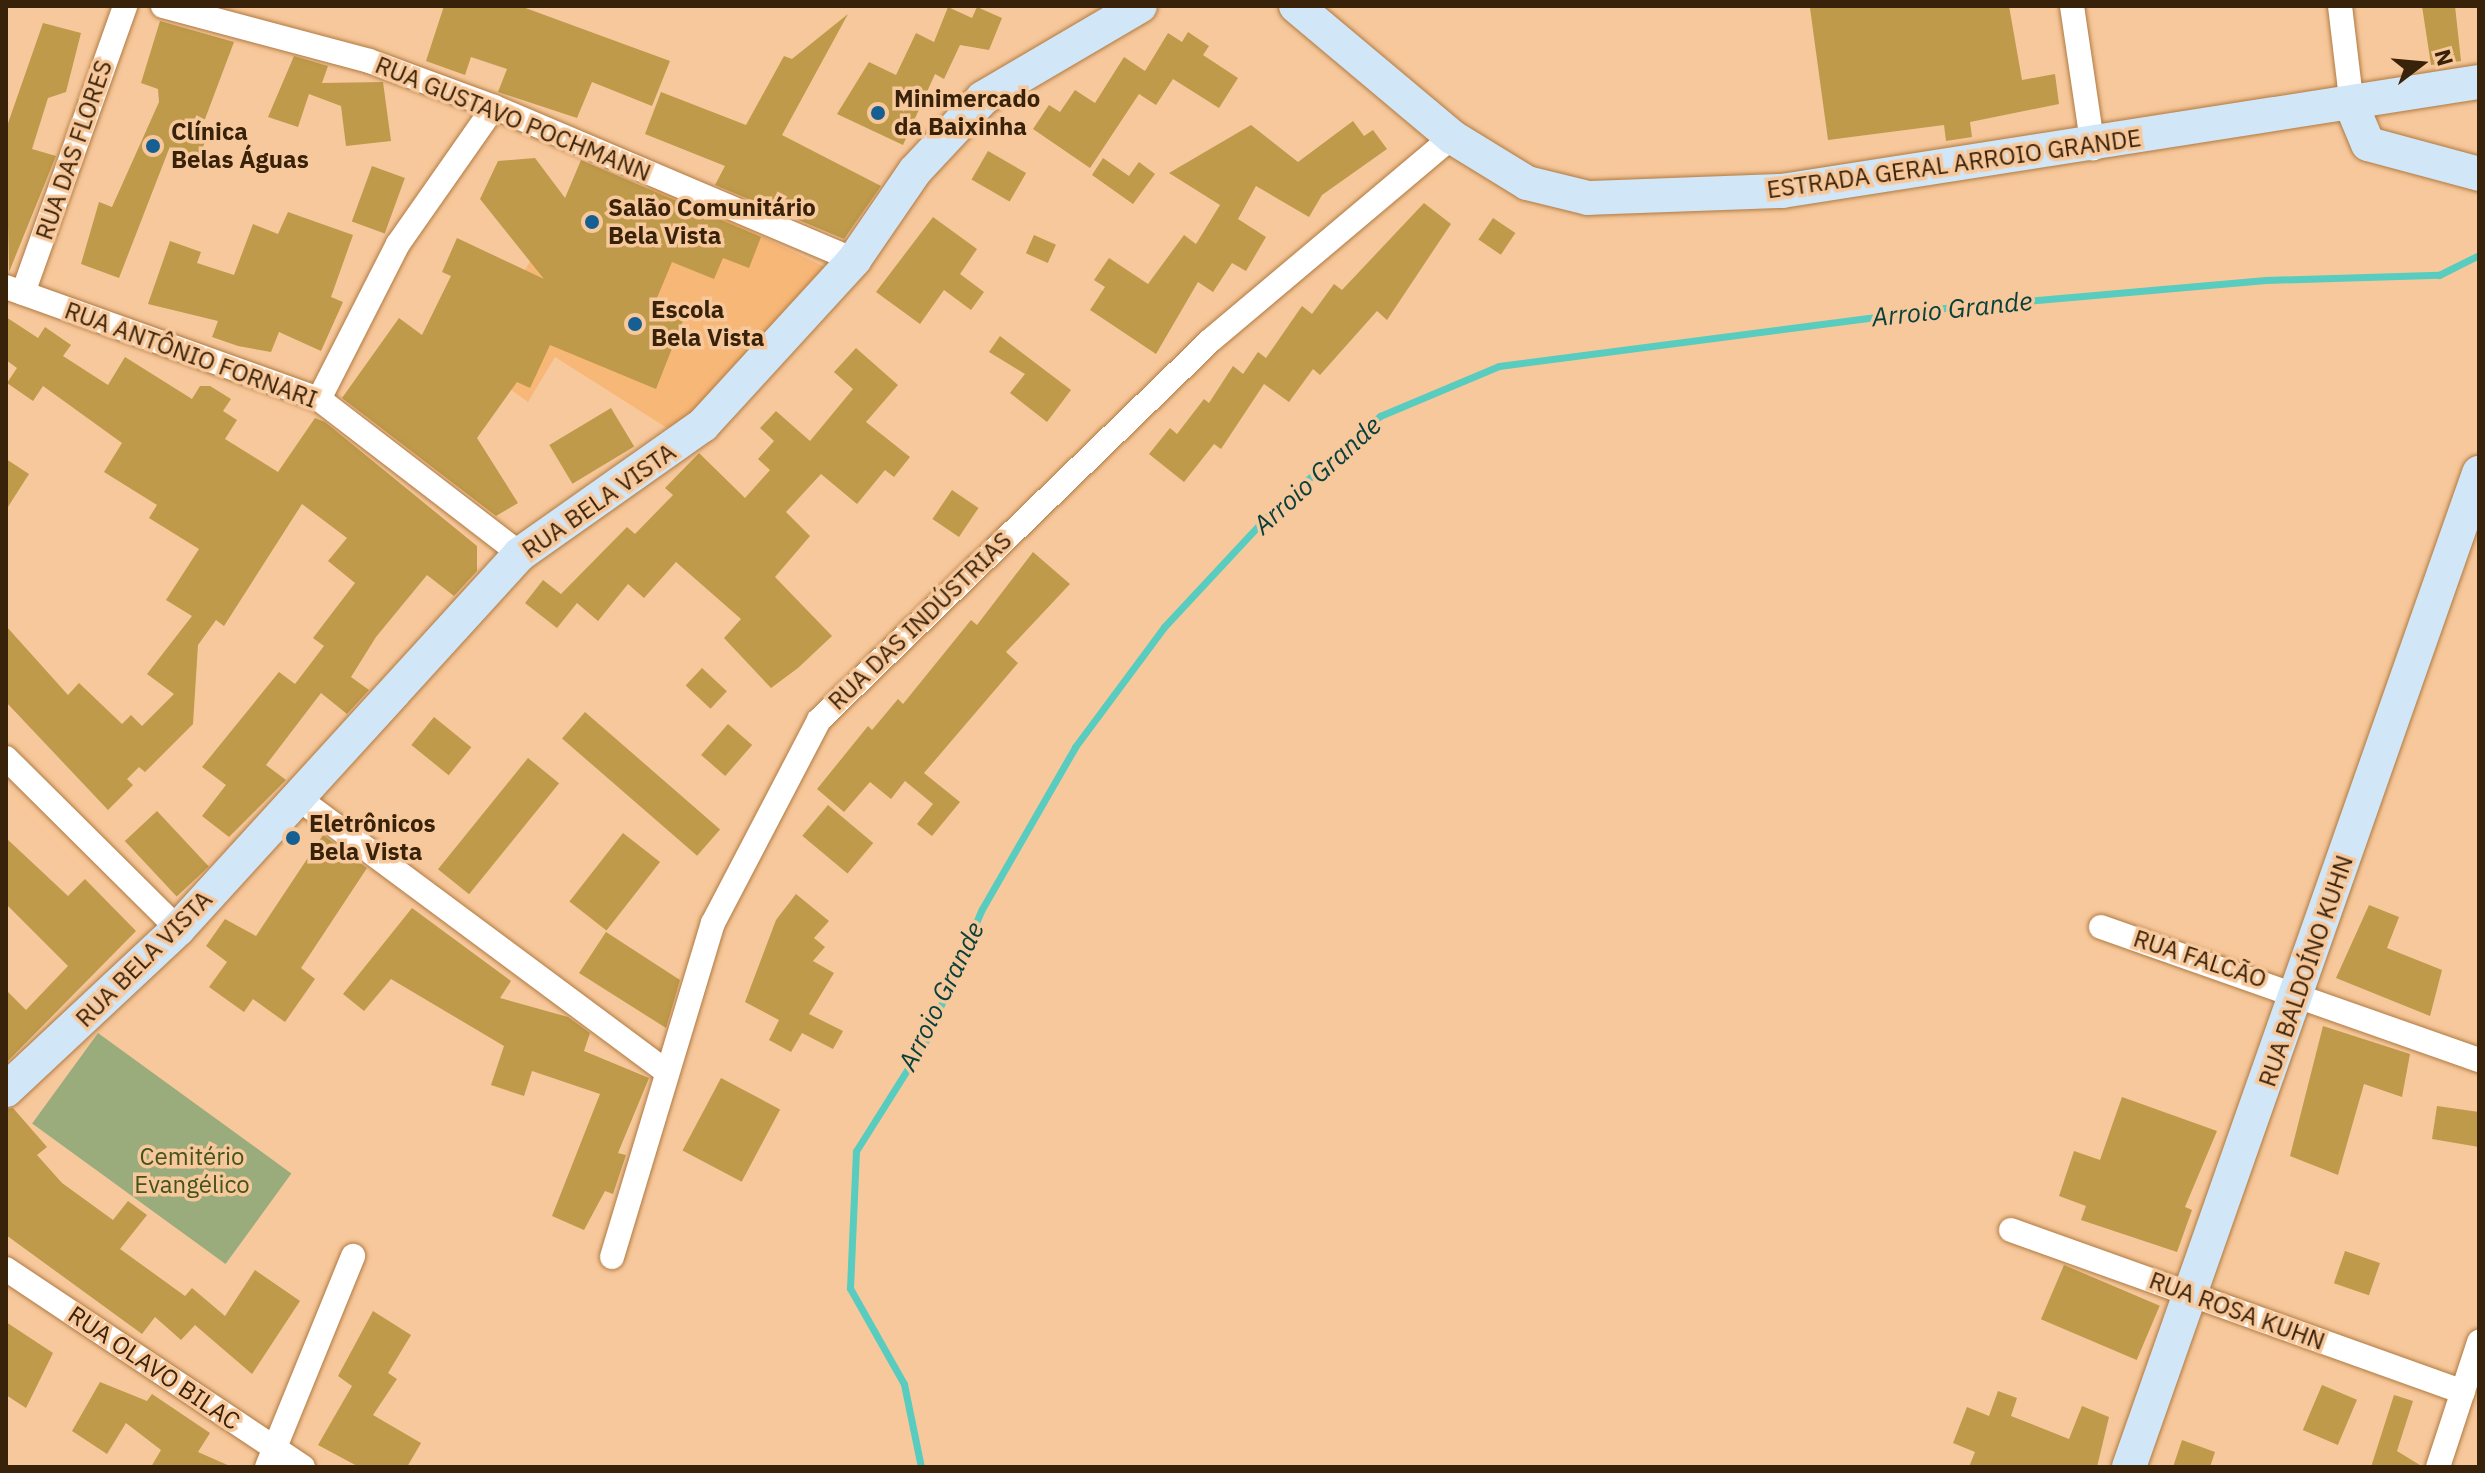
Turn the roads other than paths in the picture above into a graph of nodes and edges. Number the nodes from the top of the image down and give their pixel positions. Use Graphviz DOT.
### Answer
graph roads {
  1 [pos="125,6"];
  2 [pos="163,6"];
  3 [pos="1140,6"];
  4 [pos="1296,6"];
  5 [pos="2072,6"];
  6 [pos="2340,6"];
  7 [pos="2479,82"];
  8 [pos="2352,106"];
  9 [pos="494,107"];
  10 [pos="1452,137"];
  11 [pos="2093,148"];
  12 [pos="2479,174"];
  13 [pos="854,260"];
  14 [pos="15,290"];
  15 [pos="319,399"];
  16 [pos="2479,473"];
  17 [pos="520,554"];
  18 [pos="6,758"];
  19 [pos="298,798"];
  20 [pos="2101,927"];
  21 [pos="178,929"];
  22 [pos="2299,991"];
  23 [pos="2479,1060"];
  24 [pos="666,1071"];
  25 [pos="6,1090"];
  26 [pos="2011,1230"];
  27 [pos="353,1256"];
  28 [pos="612,1257"];
  29 [pos="6,1269"];
  30 [pos="2193,1296"];
  31 [pos="2479,1342"];
  32 [pos="2463,1392"];
  33 [pos="271,1458"];
  34 [pos="303,1467"];
  35 [pos="2129,1467"];
  36 [pos="2438,1467"];
  1 -- 14 [label="street, RUA DAS FLORES"];
  2 -- 9 [label="street, RUA GUSTAVO POCHMANN"];
  3 -- 13 [label="main road, RUA BELA VISTA"];
  4 -- 10 [label="main road, ESTRADA GERAL ARROIO GRANDE"];
  5 -- 11 [label="street"];
  6 -- 8 [label="street"];
  7 -- 8 [label="main road, ESTRADA GERAL ARROIO GRANDE"];
  8 -- 11 [label="main road, ESTRADA GERAL ARROIO GRANDE"];
  8 -- 12 [label="main road"];
  9 -- 13 [label="street, RUA GUSTAVO POCHMANN"];
  9 -- 15 [label="street"];
  10 -- 11 [label="main road, ESTRADA GERAL ARROIO GRANDE"];
  10 -- 24 [label="street, RUA DAS INDÚSTRIAS"];
  13 -- 17 [label="main road, RUA BELA VISTA"];
  14 -- 15 [label="street, RUA ANTÔNIO FORNARI"];
  15 -- 17 [label="street, RUA ANTÔNIO FORNARI"];
  16 -- 22 [label="main road, RUA BALDOÍNO KUHN"];
  17 -- 19 [label="main road, RUA BELA VISTA"];
  18 -- 21 [label="street"];
  19 -- 21 [label="main road, RUA BELA VISTA"];
  19 -- 24 [label="street"];
  20 -- 22 [label="street, RUA FALCÃO"];
  21 -- 25 [label="main road, RUA BELA VISTA"];
  22 -- 23 [label="street, RUA FALCÃO"];
  22 -- 30 [label="main road, RUA BALDOÍNO KUHN"];
  24 -- 28 [label="street, RUA DAS INDÚSTRIAS"];
  26 -- 30 [label="street, RUA ROSA KUHN"];
  27 -- 33 [label="street"];
  29 -- 33 [label="street, RUA OLAVO BILAC"];
  30 -- 32 [label="street, RUA ROSA KUHN"];
  30 -- 35 [label="main road, RUA BALDOÍNO KUHN"];
  31 -- 32 [label="street"];
  32 -- 36 [label="street"];
  33 -- 34 [label="street, RUA OLAVO BILAC"];
}
